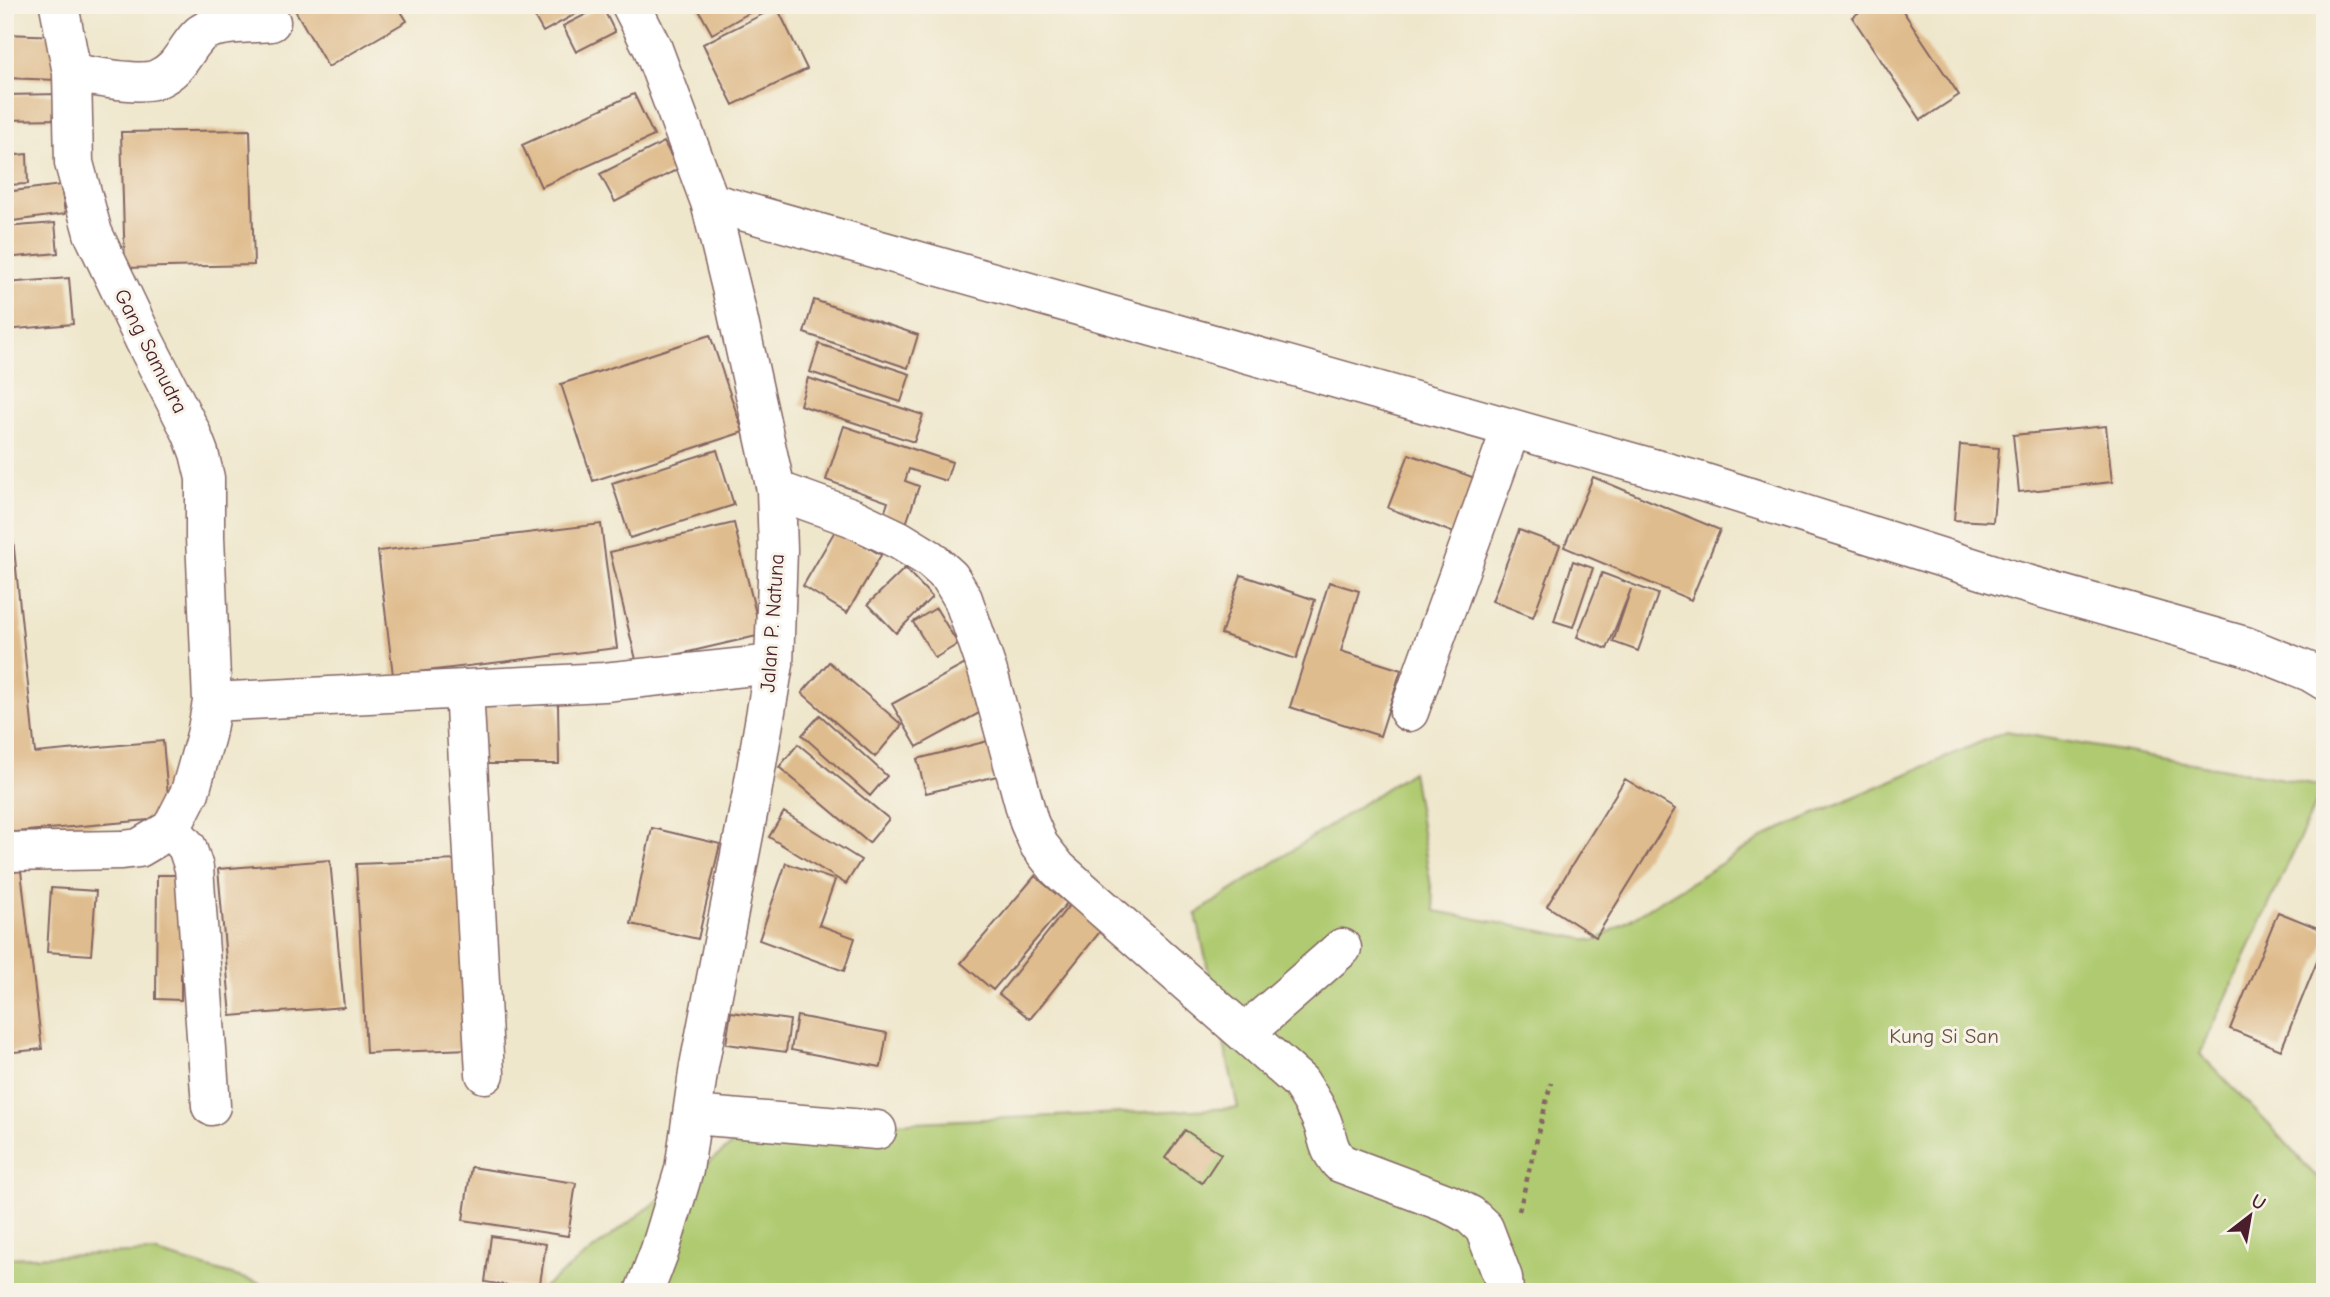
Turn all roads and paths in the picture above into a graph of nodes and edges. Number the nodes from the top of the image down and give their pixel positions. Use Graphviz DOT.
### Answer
graph roads {
  1 [pos="59,5"];
  2 [pos="631,5"];
  3 [pos="271,22"];
  4 [pos="72,73"];
  5 [pos="710,202"];
  6 [pos="1511,429"];
  7 [pos="776,490"];
  8 [pos="774,664"];
  9 [pos="2325,681"];
  10 [pos="464,689"];
  11 [pos="212,702"];
  12 [pos="1409,712"];
  13 [pos="171,829"];
  14 [pos="5,852"];
  15 [pos="1342,948"];
  16 [pos="1245,1032"];
  17 [pos="485,1074"];
  18 [pos="1551,1083"];
  19 [pos="211,1106"];
  20 [pos="692,1115"];
  21 [pos="877,1130"];
  22 [pos="1519,1213"];
  23 [pos="644,1292"];
  24 [pos="1504,1292"];
  1 -- 4 [label="street, Gang Samudra"];
  2 -- 5 [label="street, Jalan P. Natuna"];
  3 -- 4 [label="street"];
  4 -- 11 [label="street, Gang Samudra"];
  5 -- 6 [label="street"];
  5 -- 7 [label="street, Jalan P. Natuna"];
  6 -- 9 [label="street"];
  6 -- 12 [label="street"];
  7 -- 8 [label="street, Jalan P. Natuna"];
  7 -- 16 [label="street"];
  8 -- 10 [label="street"];
  8 -- 20 [label="street, Jalan P. Natuna"];
  10 -- 11 [label="street"];
  10 -- 17 [label="street"];
  11 -- 13 [label="street, Gang Samudra"];
  13 -- 14 [label="street"];
  13 -- 19 [label="street"];
  15 -- 16 [label="street"];
  16 -- 24 [label="street"];
  18 -- 22 [label="path"];
  20 -- 21 [label="street"];
  20 -- 23 [label="street, Jalan P. Natuna"];
}
